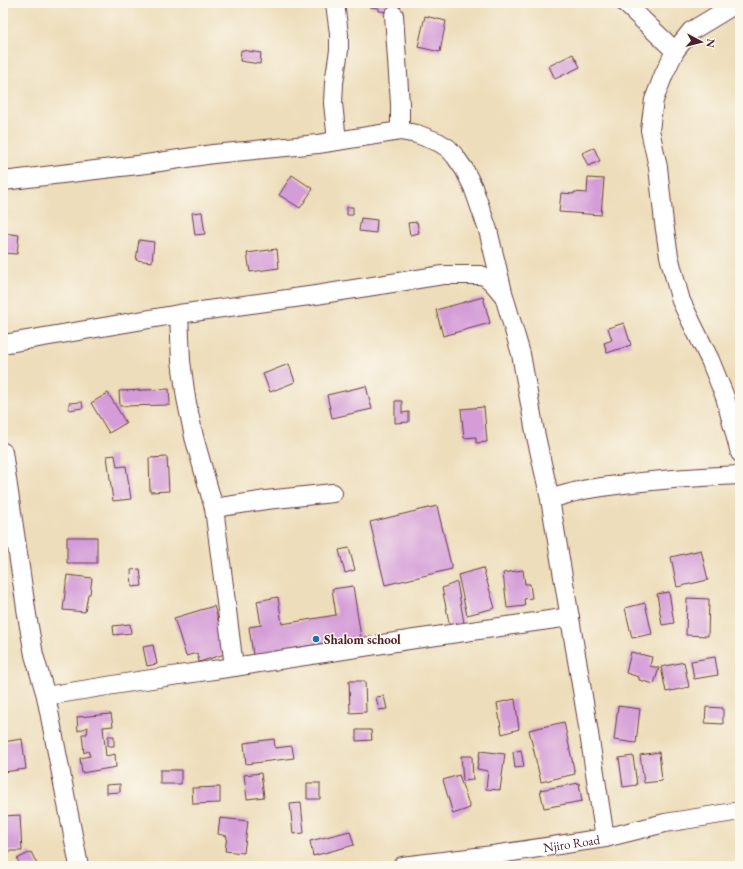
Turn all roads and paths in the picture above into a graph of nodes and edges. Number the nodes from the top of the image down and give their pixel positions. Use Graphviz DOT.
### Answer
graph roads {
  1 [pos="335,3"];
  2 [pos="625,3"];
  3 [pos="737,3"];
  4 [pos="394,15"];
  5 [pos="675,51"];
  6 [pos="400,131"];
  7 [pos="337,141"];
  8 [pos="3,181"];
  9 [pos="504,296"];
  10 [pos="179,314"];
  11 [pos="3,344"];
  12 [pos="732,396"];
  13 [pos="3,452"];
  14 [pos="740,453"];
  15 [pos="740,475"];
  16 [pos="333,493"];
  17 [pos="550,498"];
  18 [pos="214,508"];
  19 [pos="570,618"];
  20 [pos="234,667"];
  21 [pos="46,696"];
  22 [pos="740,810"];
  23 [pos="605,838"];
  24 [pos="494,861"];
  25 [pos="79,866"];
  26 [pos="402,866"];
  1 -- 7 [label="street"];
  2 -- 5 [label="street"];
  3 -- 5 [label="street"];
  4 -- 6 [label="street"];
  5 -- 12 [label="street"];
  6 -- 7 [label="street"];
  6 -- 9 [label="street"];
  7 -- 8 [label="street"];
  9 -- 10 [label="street"];
  9 -- 17 [label="street"];
  10 -- 11 [label="street"];
  10 -- 18 [label="street"];
  12 -- 14 [label="street"];
  13 -- 21 [label="street"];
  15 -- 17 [label="street"];
  16 -- 18 [label="street"];
  17 -- 19 [label="street"];
  18 -- 20 [label="street"];
  19 -- 20 [label="street"];
  19 -- 23 [label="street"];
  20 -- 21 [label="street"];
  21 -- 25 [label="street"];
  22 -- 23 [label="street, Njiro Road"];
  23 -- 24 [label="street, Njiro Road"];
  24 -- 26 [label="street, Njiro Road"];
}
